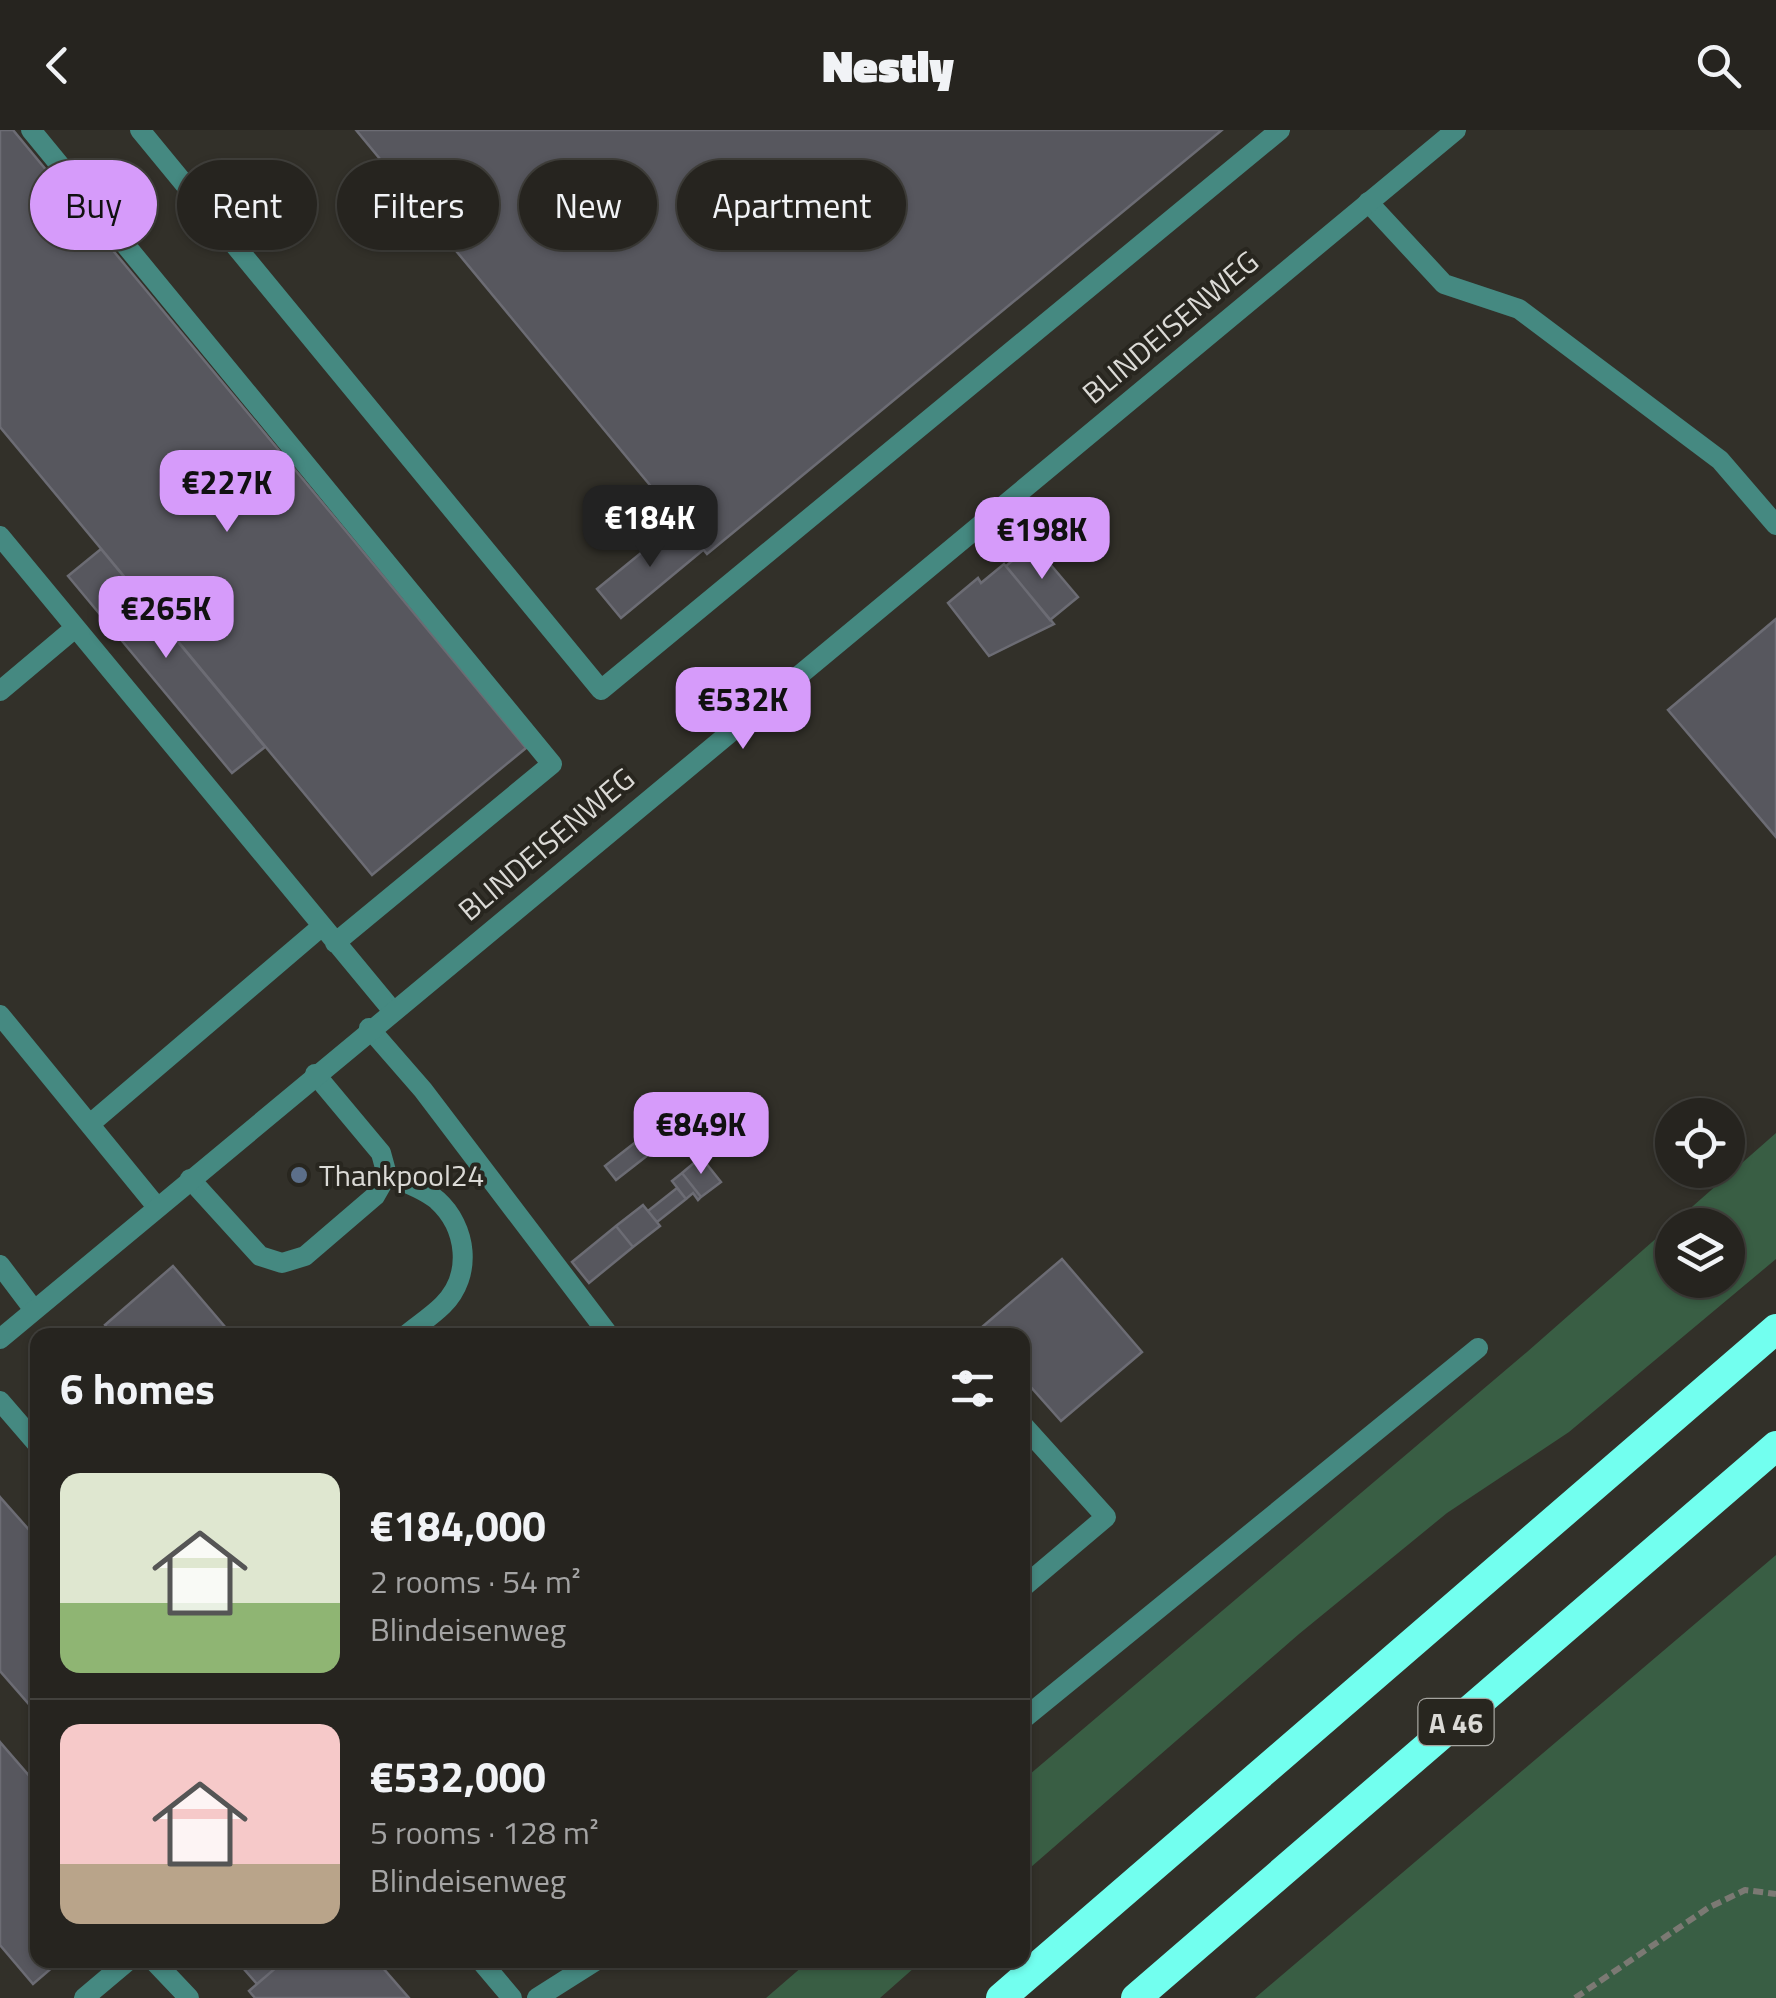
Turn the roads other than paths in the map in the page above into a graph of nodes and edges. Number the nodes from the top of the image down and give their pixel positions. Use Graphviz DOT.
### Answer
graph roads {
  1 [pos="31,130"];
  2 [pos="140,130"];
  3 [pos="1280,130"];
  4 [pos="1456,130"];
  5 [pos="1368,202"];
  6 [pos="1776,525"];
  7 [pos="0,536"];
  8 [pos="75,628"];
  9 [pos="0,691"];
  10 [pos="328,935"];
  11 [pos="392,1010"];
  12 [pos="0,1015"];
  13 [pos="369,1028"];
  14 [pos="316,1074"];
  15 [pos="90,1124"];
  16 [pos="387,1175"];
  17 [pos="190,1179"];
  18 [pos="157,1207"];
  19 [pos="0,1266"];
  20 [pos="34,1310"];
  21 [pos="415,1328"];
  22 [pos="604,1328"];
  23 [pos="1776,1329"];
  24 [pos="0,1339"];
  25 [pos="1478,1348"];
  26 [pos="0,1401"];
  27 [pos="1030,1433"];
  28 [pos="30,1435"];
  29 [pos="1776,1446"];
  30 [pos="1030,1581"];
  31 [pos="1030,1713"];
  32 [pos="120,1968"];
  33 [pos="161,1968"];
  34 [pos="487,1968"];
  35 [pos="585,1968"];
  36 [pos="84,1998"];
  37 [pos="189,1998"];
  38 [pos="512,1998"];
  39 [pos="538,1998"];
  40 [pos="1001,1998"];
  41 [pos="1136,1998"];
  1 -- 10 [label="street"];
  2 -- 3 [label="street"];
  4 -- 5 [label="street, BLINDEISENWEG"];
  5 -- 6 [label="street"];
  5 -- 11 [label="street, BLINDEISENWEG"];
  7 -- 8 [label="street"];
  8 -- 9 [label="street"];
  8 -- 10 [label="street"];
  10 -- 11 [label="street"];
  10 -- 15 [label="street"];
  11 -- 13 [label="street, BLINDEISENWEG"];
  12 -- 15 [label="street"];
  13 -- 14 [label="street, BLINDEISENWEG"];
  13 -- 22 [label="street"];
  14 -- 16 [label="street"];
  14 -- 17 [label="street, BLINDEISENWEG"];
  15 -- 18 [label="street"];
  16 -- 17 [label="street"];
  16 -- 21 [label="street"];
  17 -- 18 [label="street, BLINDEISENWEG"];
  18 -- 20 [label="street, BLINDEISENWEG"];
  19 -- 20 [label="street"];
  20 -- 24 [label="street, BLINDEISENWEG"];
  23 -- 40 [label="highway"];
  25 -- 31 [label="street"];
  26 -- 28 [label="street"];
  27 -- 30 [label="street"];
  29 -- 41 [label="highway, A 46"];
  32 -- 36 [label="street"];
  33 -- 37 [label="street"];
  34 -- 38 [label="street"];
  35 -- 39 [label="street"];
}
